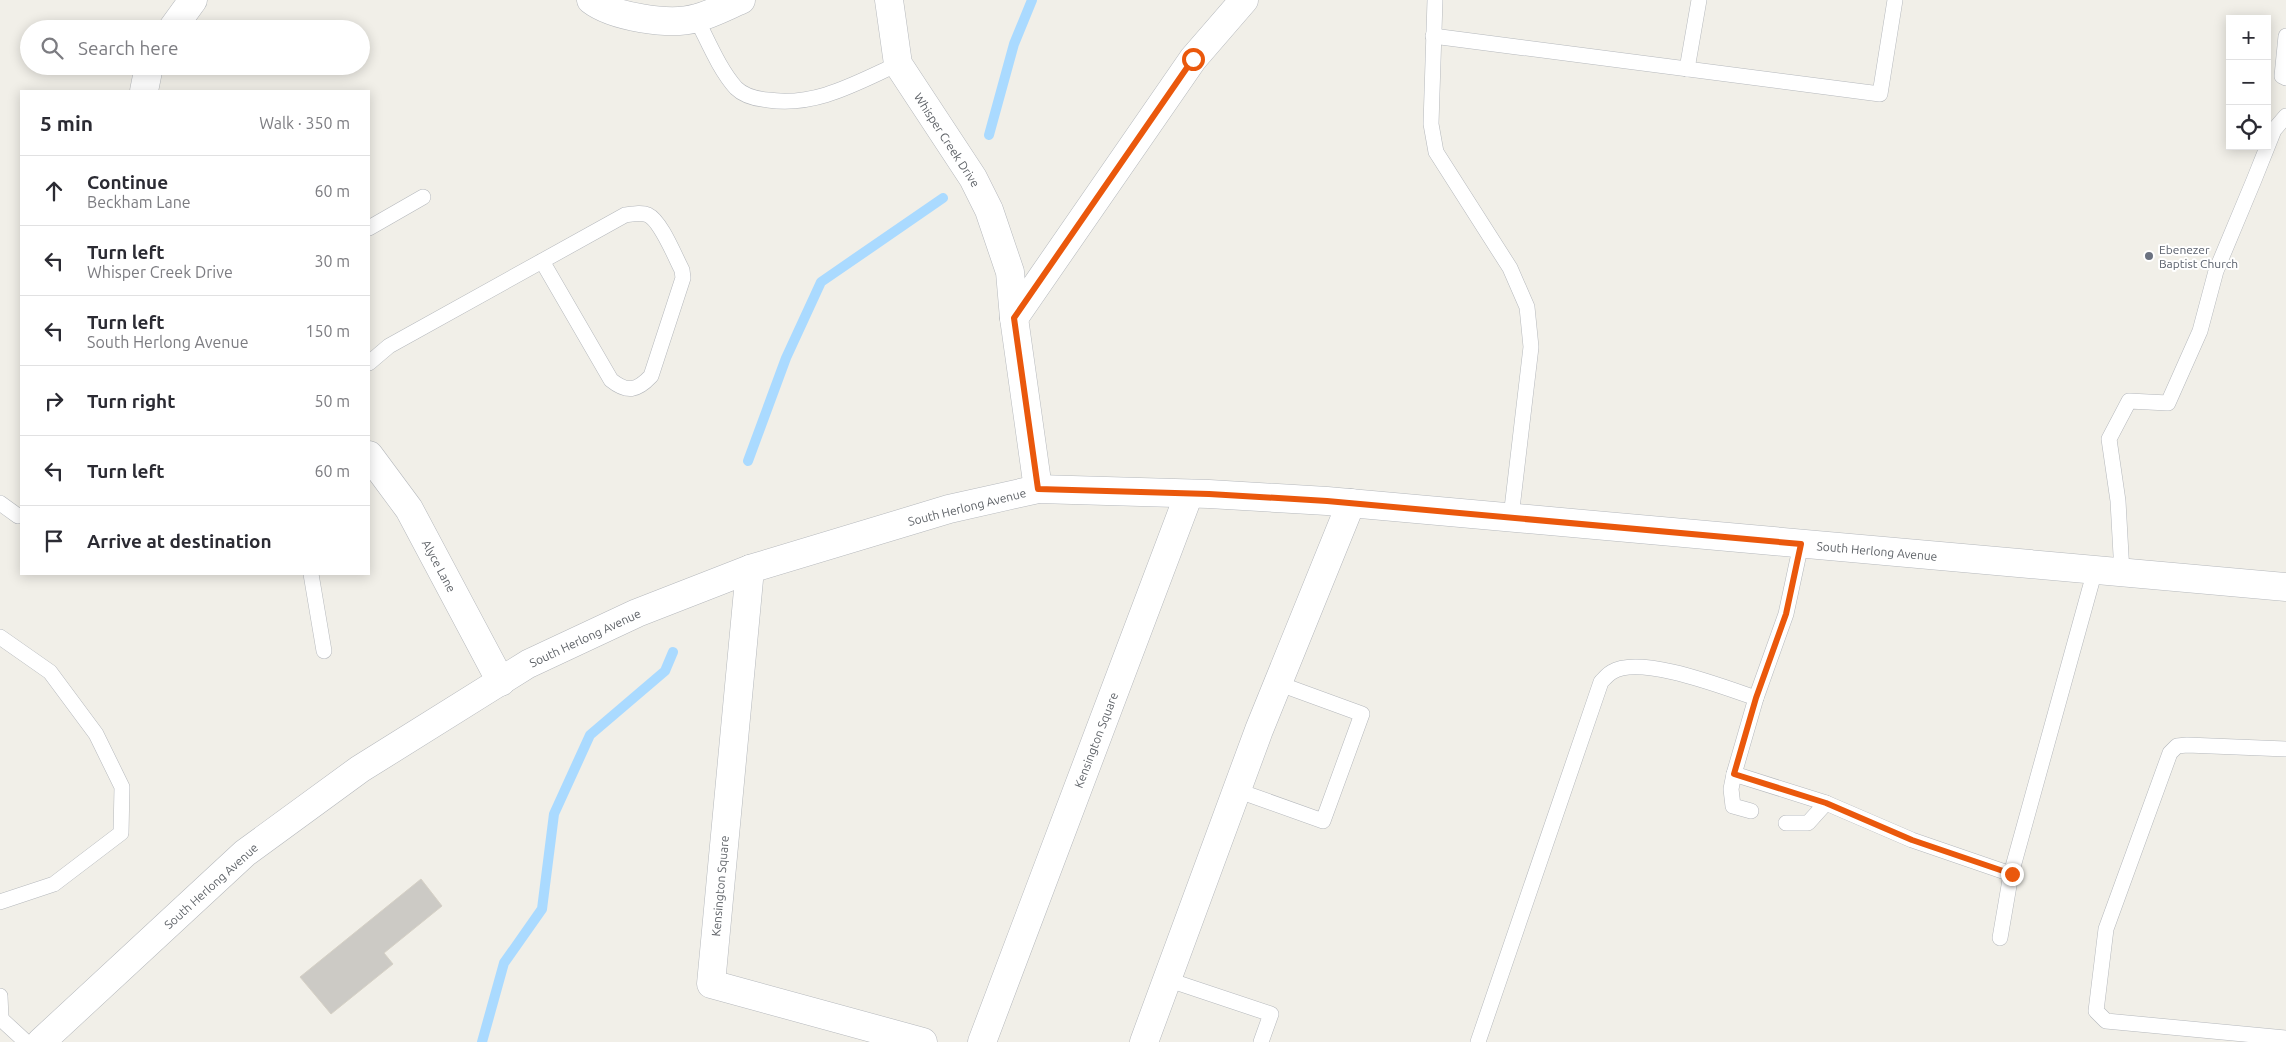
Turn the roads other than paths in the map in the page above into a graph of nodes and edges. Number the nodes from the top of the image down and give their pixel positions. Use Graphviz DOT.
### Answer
graph roads {
  1 [pos="193,0"];
  2 [pos="591,0"];
  3 [pos="741,0"];
  4 [pos="889,0"];
  5 [pos="1244,0"];
  6 [pos="1435,0"];
  7 [pos="1699,0"];
  8 [pos="1895,0"];
  9 [pos="696,18"];
  10 [pos="179,20"];
  11 [pos="1433,36"];
  12 [pos="2286,36"];
  13 [pos="898,64"];
  14 [pos="1687,69"];
  15 [pos="147,75"];
  16 [pos="2286,78"];
  17 [pos="144,90"];
  18 [pos="2286,116"];
  19 [pos="423,197"];
  20 [pos="370,227"];
  21 [pos="542,261"];
  22 [pos="1014,318"];
  23 [pos="370,362"];
  24 [pos="370,456"];
  25 [pos="1038,489"];
  26 [pos="1189,494"];
  27 [pos="0,503"];
  28 [pos="1351,503"];
  29 [pos="20,515"];
  30 [pos="1511,518"];
  31 [pos="1801,544"];
  32 [pos="750,569"];
  33 [pos="2109,572"];
  34 [pos="312,575"];
  35 [pos="2286,587"];
  36 [pos="0,637"];
  37 [pos="324,651"];
  38 [pos="501,682"];
  39 [pos="1277,684"];
  40 [pos="1756,698"];
  41 [pos="2286,749"];
  42 [pos="1734,774"];
  43 [pos="1236,790"];
  44 [pos="1826,803"];
  45 [pos="1751,812"];
  46 [pos="1786,823"];
  47 [pos="2012,874"];
  48 [pos="0,902"];
  49 [pos="2000,938"];
  50 [pos="1166,979"];
  51 [pos="0,996"];
  52 [pos="0,1018"];
  53 [pos="2286,1038"];
  54 [pos="26,1042"];
  55 [pos="41,1042"];
  56 [pos="923,1042"];
  57 [pos="982,1042"];
  58 [pos="1144,1042"];
  59 [pos="1261,1042"];
  60 [pos="1478,1042"];
  1 -- 10 [label="street"];
  2 -- 9 [label="street"];
  3 -- 9 [label="street"];
  4 -- 13 [label="street, Whisper Creek Drive"];
  5 -- 22 [label="street"];
  6 -- 11 [label="lane"];
  7 -- 14 [label="lane"];
  8 -- 14 [label="lane"];
  9 -- 13 [label="lane"];
  11 -- 14 [label="lane"];
  11 -- 30 [label="lane"];
  12 -- 16 [label="lane"];
  13 -- 22 [label="street, Whisper Creek Drive"];
  15 -- 17 [label="street"];
  18 -- 33 [label="lane"];
  19 -- 20 [label="lane"];
  21 -- 21 [label="lane"];
  21 -- 23 [label="lane"];
  22 -- 25 [label="street, Whisper Creek Drive"];
  24 -- 38 [label="street, Alyce Lane"];
  25 -- 26 [label="street, South Herlong Avenue"];
  25 -- 32 [label="street, South Herlong Avenue"];
  26 -- 28 [label="street, South Herlong Avenue"];
  26 -- 57 [label="street, Kensington Square"];
  27 -- 29 [label="lane"];
  28 -- 30 [label="street, South Herlong Avenue"];
  28 -- 39 [label="street"];
  30 -- 31 [label="street, South Herlong Avenue"];
  31 -- 33 [label="street, South Herlong Avenue"];
  31 -- 40 [label="lane"];
  32 -- 38 [label="street, South Herlong Avenue"];
  32 -- 56 [label="street, Kensington Square"];
  33 -- 35 [label="street, South Herlong Avenue"];
  33 -- 47 [label="lane"];
  34 -- 37 [label="lane"];
  36 -- 48 [label="lane"];
  38 -- 55 [label="street, South Herlong Avenue"];
  39 -- 43 [label="street"];
  39 -- 43 [label="lane"];
  40 -- 42 [label="lane"];
  40 -- 60 [label="lane"];
  41 -- 53 [label="lane"];
  42 -- 44 [label="lane"];
  42 -- 45 [label="lane"];
  43 -- 50 [label="street"];
  44 -- 46 [label="lane"];
  44 -- 47 [label="lane"];
  47 -- 49 [label="lane"];
  50 -- 58 [label="street"];
  50 -- 59 [label="lane"];
  51 -- 52 [label="lane"];
  52 -- 54 [label="lane"];
}
